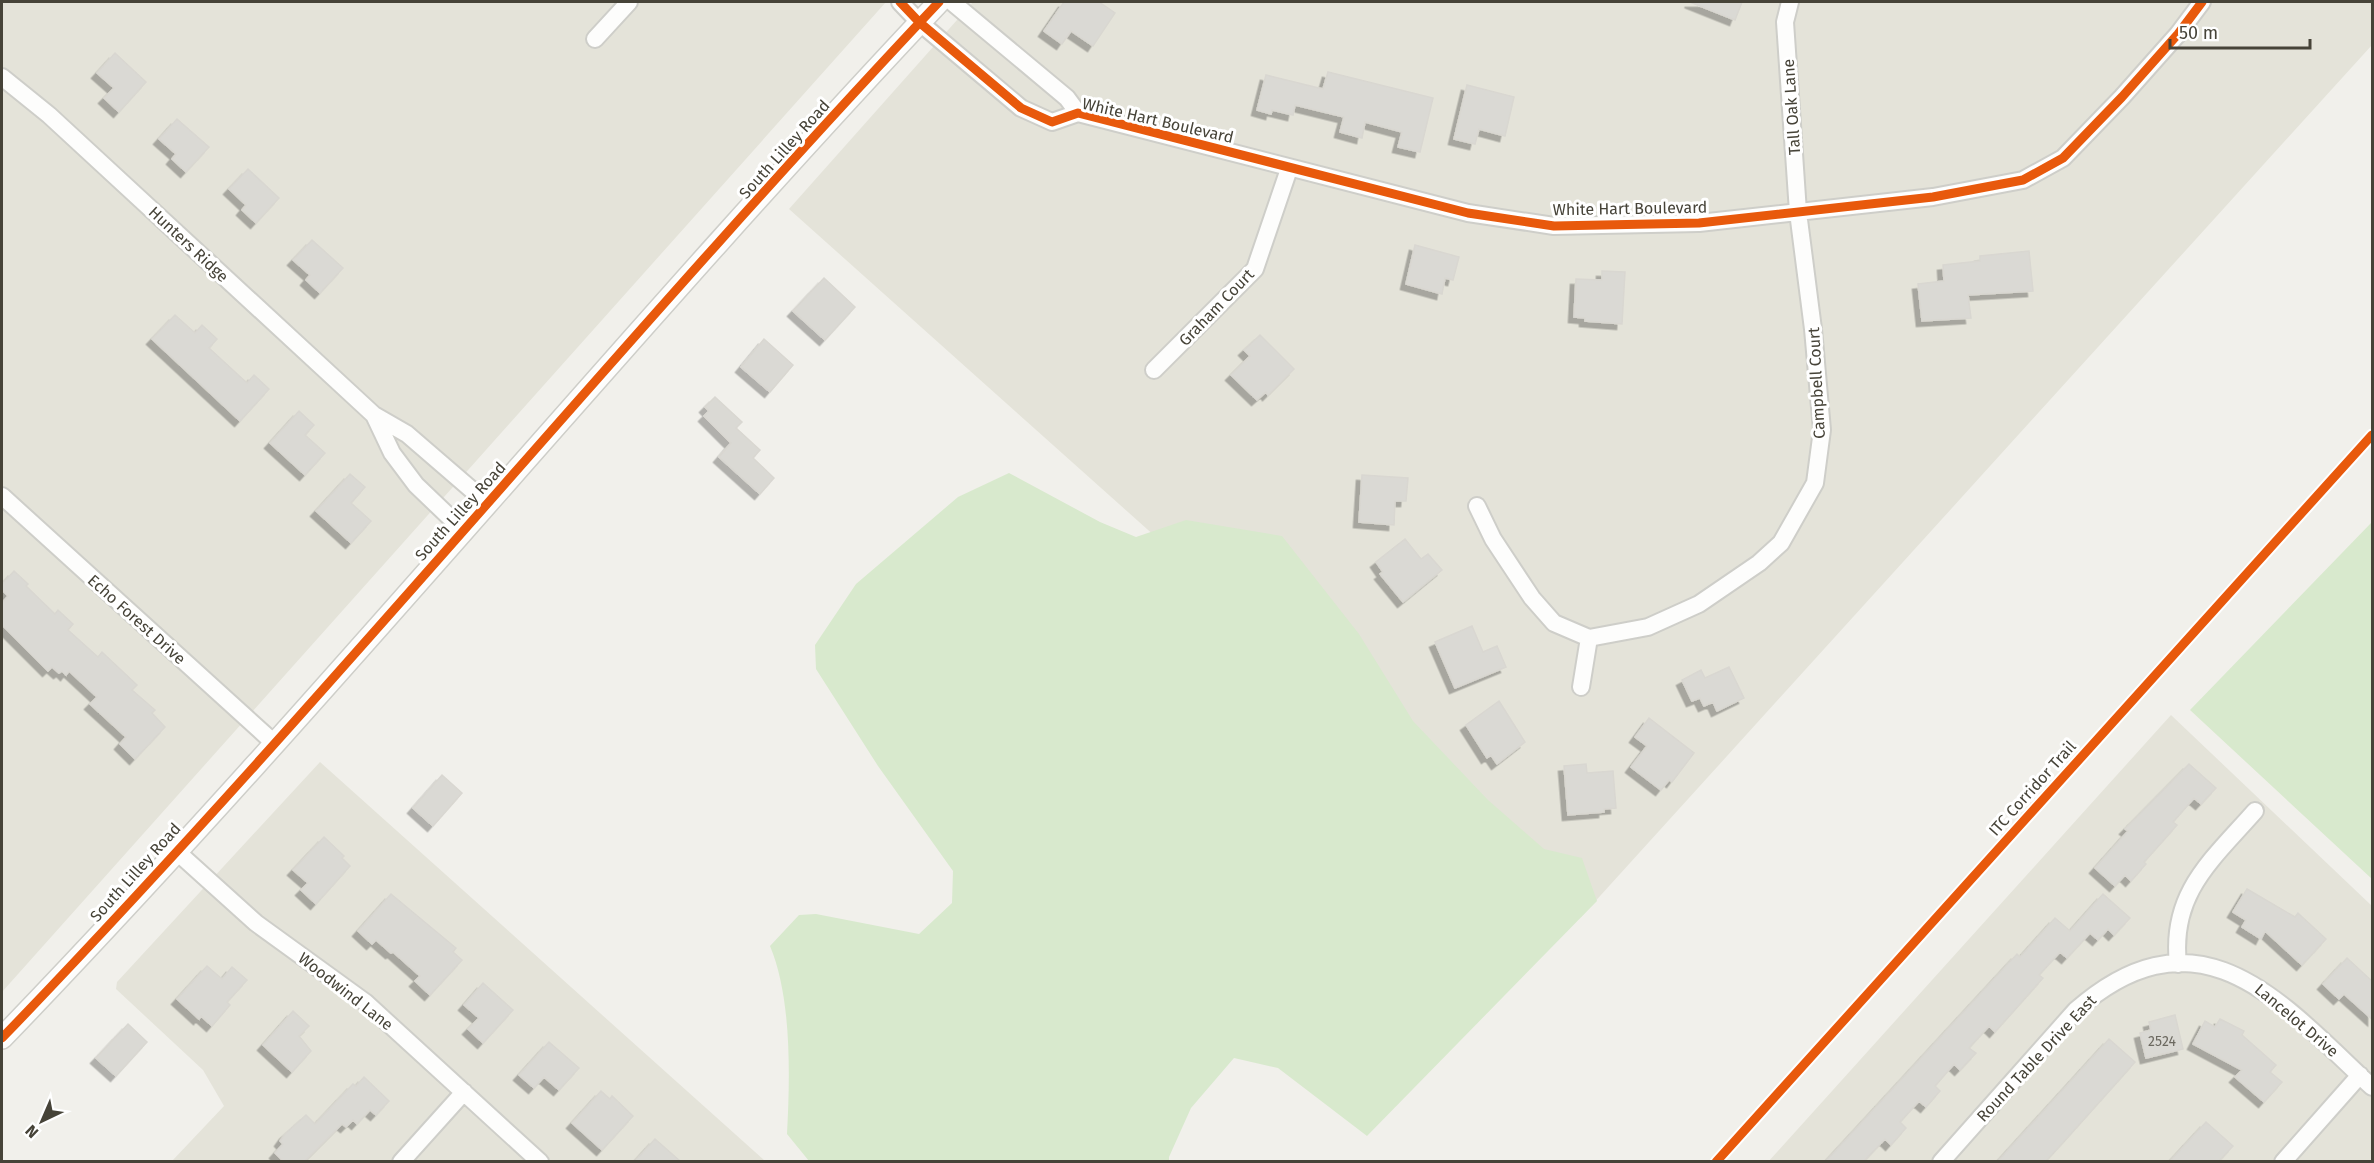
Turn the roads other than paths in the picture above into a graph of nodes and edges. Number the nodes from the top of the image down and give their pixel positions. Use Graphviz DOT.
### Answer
graph roads {
  1 [pos="629,2"];
  2 [pos="900,2"];
  3 [pos="939,2"];
  4 [pos="952,2"];
  5 [pos="1790,2"];
  6 [pos="2202,2"];
  7 [pos="919,22"];
  8 [pos="595,39"];
  9 [pos="2,77"];
  10 [pos="1078,113"];
  11 [pos="1289,169"];
  12 [pos="1798,213"];
  13 [pos="1154,370"];
  14 [pos="374,415"];
  15 [pos="2,496"];
  16 [pos="488,503"];
  17 [pos="1477,506"];
  18 [pos="463,530"];
  19 [pos="1589,639"];
  20 [pos="1581,687"];
  21 [pos="273,742"];
  22 [pos="2255,811"];
  23 [pos="175,850"];
  24 [pos="2178,964"];
  25 [pos="2,1038"];
  26 [pos="2366,1081"];
  27 [pos="464,1092"];
  28 [pos="401,1161"];
  29 [pos="540,1161"];
  30 [pos="1941,1161"];
  31 [pos="2283,1161"];
  1 -- 8 [label="street"];
  2 -- 7 [label="street, White Hart Boulevard"];
  3 -- 7 [label="street, South Lilley Road"];
  4 -- 10 [label="street, White Hart Boulevard"];
  5 -- 12 [label="street, Tall Oak Lane"];
  6 -- 12 [label="street, White Hart Boulevard"];
  7 -- 10 [label="street, White Hart Boulevard"];
  7 -- 16 [label="street, South Lilley Road"];
  9 -- 14 [label="street, Hunters Ridge"];
  10 -- 11 [label="street, White Hart Boulevard"];
  11 -- 12 [label="street, White Hart Boulevard"];
  11 -- 13 [label="street, Graham Court"];
  12 -- 19 [label="street, Campbell Court"];
  14 -- 16 [label="street, Hunters Ridge"];
  14 -- 18 [label="street, Hunters Ridge"];
  15 -- 21 [label="street, Echo Forest Drive"];
  16 -- 18 [label="street, South Lilley Road"];
  17 -- 19 [label="street"];
  18 -- 21 [label="street, South Lilley Road"];
  19 -- 20 [label="street"];
  21 -- 23 [label="street, South Lilley Road"];
  22 -- 24 [label="street"];
  23 -- 25 [label="street, South Lilley Road"];
  23 -- 27 [label="street, Woodwind Lane"];
  24 -- 26 [label="street, Lancelot Drive"];
  24 -- 30 [label="street, Round Table Drive East"];
  26 -- 31 [label="street"];
  27 -- 28 [label="street"];
  27 -- 29 [label="street, Woodwind Lane"];
}
